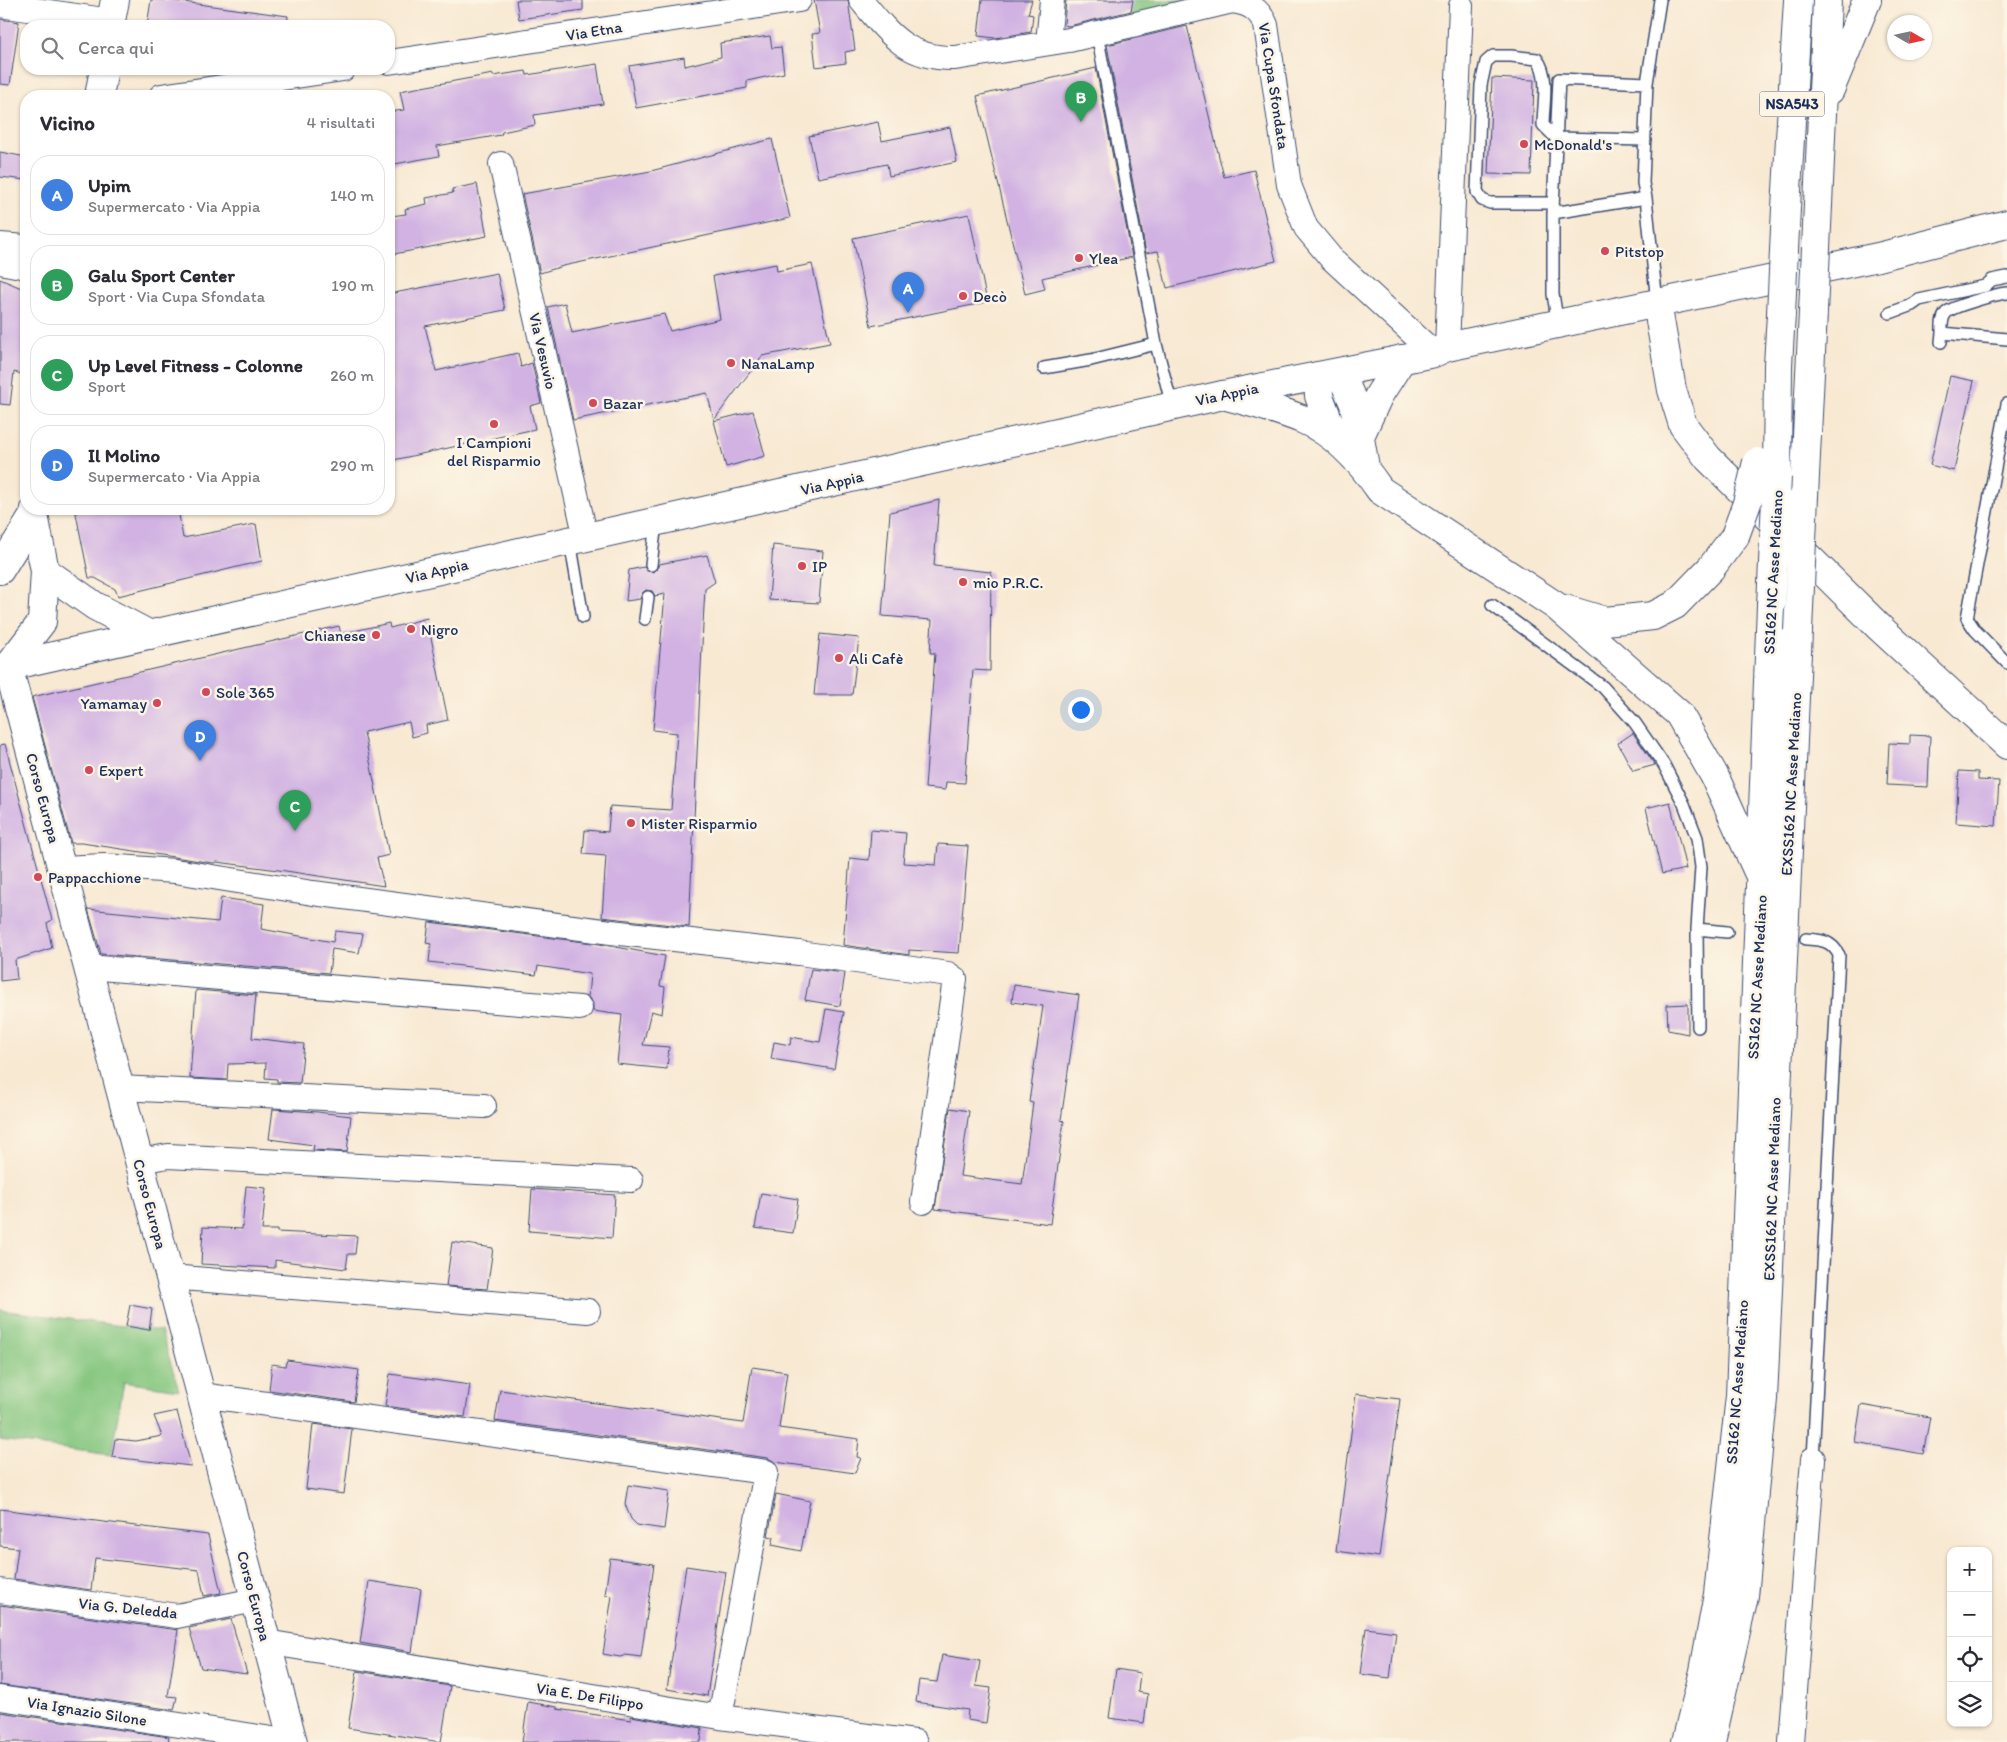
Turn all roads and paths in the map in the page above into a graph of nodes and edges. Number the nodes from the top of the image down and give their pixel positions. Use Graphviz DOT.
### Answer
graph roads {
  1 [pos="799,0"];
  2 [pos="861,0"];
  3 [pos="1052,0"];
  4 [pos="1660,0"];
  5 [pos="1798,0"];
  6 [pos="1827,0"];
  7 [pos="1867,0"];
  8 [pos="1259,4"];
  9 [pos="0,5"];
  10 [pos="1461,6"];
  11 [pos="112,16"];
  12 [pos="1097,34"];
  13 [pos="1048,44"];
  14 [pos="395,61"];
  15 [pos="103,75"];
  16 [pos="303,75"];
  17 [pos="1648,83"];
  18 [pos="100,90"];
  19 [pos="201,90"];
  20 [pos="1823,107"];
  21 [pos="1556,138"];
  22 [pos="1645,140"];
  23 [pos="501,164"];
  24 [pos="1646,198"];
  25 [pos="1553,208"];
  26 [pos="2007,224"];
  27 [pos="0,245"];
  28 [pos="20,247"];
  29 [pos="0,262"];
  30 [pos="20,266"];
  31 [pos="2007,277"];
  32 [pos="2007,293"];
  33 [pos="1657,303"];
  34 [pos="1890,313"];
  35 [pos="1558,325"];
  36 [pos="2007,340"];
  37 [pos="1156,344"];
  38 [pos="1441,350"];
  39 [pos="1402,359"];
  40 [pos="1044,368"];
  41 [pos="1329,374"];
  42 [pos="1223,395"];
  43 [pos="2007,404"];
  44 [pos="1172,407"];
  45 [pos="1348,437"];
  46 [pos="1767,470"];
  47 [pos="32,515"];
  48 [pos="35,515"];
  49 [pos="656,522"];
  50 [pos="578,539"];
  51 [pos="651,565"];
  52 [pos="0,570"];
  53 [pos="45,570"];
  54 [pos="648,597"];
  55 [pos="1492,605"];
  56 [pos="1556,606"];
  57 [pos="583,616"];
  58 [pos="645,619"];
  59 [pos="1798,631"];
  60 [pos="150,635"];
  61 [pos="2007,663"];
  62 [pos="3,664"];
  63 [pos="2007,745"];
  64 [pos="62,868"];
  65 [pos="1761,878"];
  66 [pos="1697,929"];
  67 [pos="1726,932"];
  68 [pos="1806,939"];
  69 [pos="88,967"];
  70 [pos="580,1008"];
  71 [pos="1698,1027"];
  72 [pos="120,1088"];
  73 [pos="484,1106"];
  74 [pos="139,1161"];
  75 [pos="631,1180"];
  76 [pos="923,1202"];
  77 [pos="170,1277"];
  78 [pos="588,1311"];
  79 [pos="201,1395"];
  80 [pos="1813,1459"];
  81 [pos="0,1592"];
  82 [pos="255,1600"];
  83 [pos="266,1642"];
  84 [pos="0,1698"];
  85 [pos="720,1717"];
  86 [pos="292,1742"];
  87 [pos="915,1742"];
  88 [pos="1686,1742"];
  89 [pos="1711,1742"];
  90 [pos="1791,1742"];
  1 -- 14 [label="street, Via Etna"];
  2 -- 13 [label="street, Via Cupa Sfondata"];
  3 -- 13 [label="street"];
  4 -- 17 [label="lane"];
  5 -- 46 [label="main road, SS162 NC Asse Mediano / NSA543, bridge"];
  6 -- 20 [label="main road, NSA543"];
  7 -- 20 [label="main road"];
  8 -- 12 [label="street, Via Cupa Sfondata"];
  8 -- 38 [label="street, Via Cupa Sfondata"];
  9 -- 11 [label="street"];
  10 -- 38 [label="street"];
  12 -- 13 [label="street, Via Cupa Sfondata"];
  12 -- 37 [label="lane"];
  15 -- 18 [label="main road"];
  16 -- 19 [label="street"];
  17 -- 21 [label="lane"];
  17 -- 22 [label="lane"];
  20 -- 59 [label="main road, SS162 NC Asse Mediano, bridge"];
  21 -- 22 [label="lane"];
  21 -- 25 [label="lane"];
  21 -- 25 [label="lane"];
  22 -- 24 [label="lane"];
  23 -- 50 [label="street, Via Vesuvio"];
  24 -- 25 [label="lane"];
  24 -- 33 [label="lane"];
  25 -- 35 [label="lane"];
  26 -- 33 [label="main road, Via Appia"];
  27 -- 28 [label="street"];
  29 -- 30 [label="street"];
  31 -- 34 [label="lane"];
  32 -- 36 [label="lane"];
  33 -- 35 [label="main road, Via Appia"];
  33 -- 63 [label="main road"];
  35 -- 38 [label="main road, Via Appia"];
  37 -- 40 [label="lane"];
  37 -- 44 [label="lane"];
  38 -- 39 [label="main road, Via Appia"];
  39 -- 41 [label="main road, Via Appia"];
  39 -- 45 [label="main road"];
  41 -- 42 [label="main road, Via Appia"];
  41 -- 45 [label="main road"];
  42 -- 44 [label="main road, Via Appia"];
  42 -- 45 [label="main road"];
  43 -- 61 [label="lane"];
  44 -- 49 [label="main road, Via Appia"];
  45 -- 56 [label="main road"];
  46 -- 56 [label="main road, bridge"];
  46 -- 65 [label="main road, SS162 NC Asse Mediano, bridge"];
  47 -- 52 [label="main road"];
  48 -- 53 [label="main road"];
  49 -- 50 [label="main road, Via Appia"];
  49 -- 51 [label="lane"];
  50 -- 57 [label="lane"];
  50 -- 60 [label="main road, Via Appia"];
  53 -- 60 [label="main road"];
  53 -- 62 [label="main road"];
  54 -- 58 [label="lane"];
  55 -- 66 [label="lane"];
  56 -- 65 [label="main road"];
  59 -- 89 [label="main road, EXSS162 NC Asse Mediano"];
  60 -- 62 [label="main road, Via Appia"];
  62 -- 64 [label="main road, Corso Europa"];
  64 -- 69 [label="main road, Corso Europa"];
  64 -- 76 [label="street"];
  65 -- 88 [label="main road, SS162 NC Asse Mediano"];
  66 -- 67 [label="lane"];
  66 -- 71 [label="lane"];
  68 -- 80 [label="lane"];
  69 -- 70 [label="street"];
  69 -- 72 [label="main road, Corso Europa"];
  72 -- 73 [label="street"];
  72 -- 74 [label="main road, Corso Europa"];
  74 -- 75 [label="street"];
  74 -- 77 [label="main road, Corso Europa"];
  77 -- 78 [label="street"];
  77 -- 79 [label="main road, Corso Europa"];
  79 -- 82 [label="main road, Corso Europa"];
  79 -- 85 [label="street"];
  80 -- 90 [label="street"];
  81 -- 82 [label="street, Via G. Deledda"];
  82 -- 83 [label="main road, Corso Europa"];
  83 -- 85 [label="street, Via E. De Filippo"];
  83 -- 86 [label="main road, Corso Europa"];
  84 -- 86 [label="street, Via Ignazio Silone"];
  85 -- 87 [label="street, Via E. De Filippo"];
}
